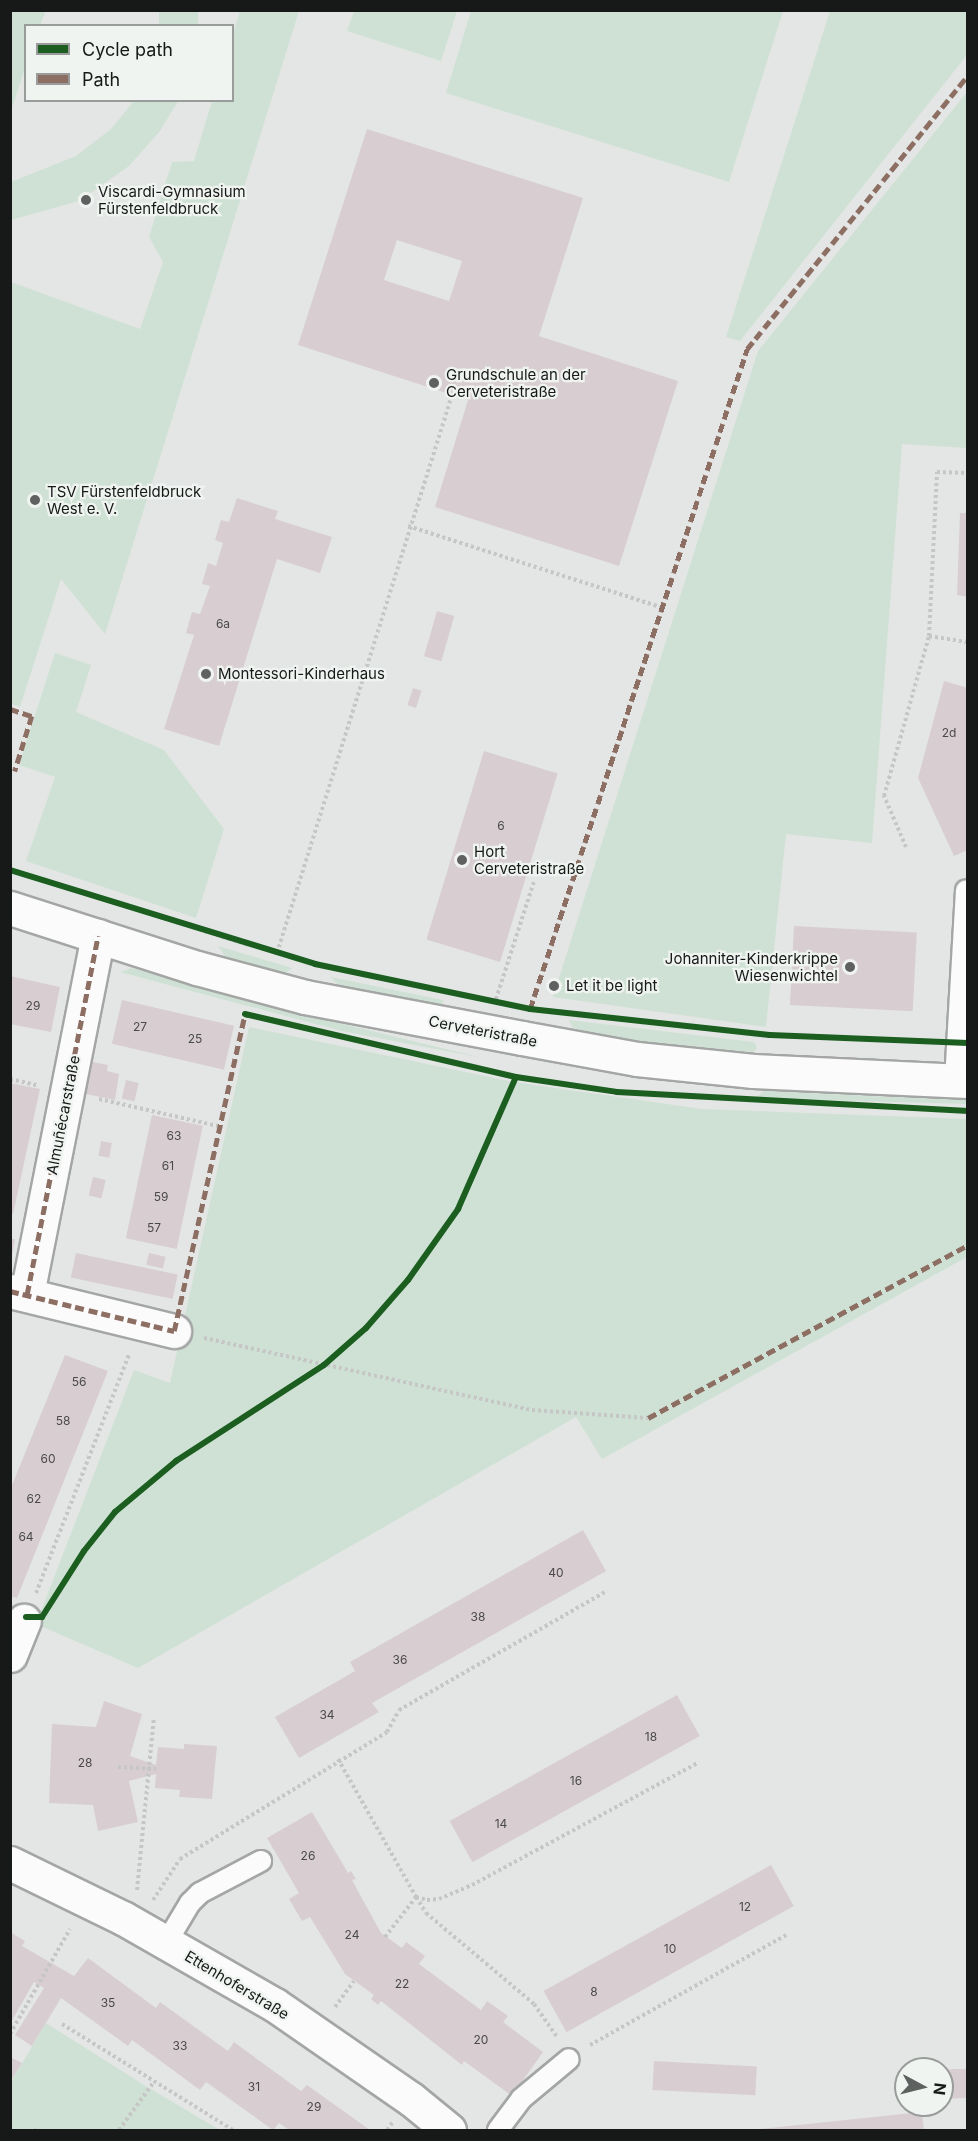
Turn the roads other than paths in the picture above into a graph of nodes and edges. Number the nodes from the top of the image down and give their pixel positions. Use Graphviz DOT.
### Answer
graph roads {
  1 [pos="966,890"];
  2 [pos="10,908"];
  3 [pos="98,936"];
  4 [pos="961,1081"];
  5 [pos="19,1292"];
  6 [pos="174,1332"];
  7 [pos="24,1621"];
  8 [pos="10,1655"];
  9 [pos="261,1861"];
  10 [pos="10,1863"];
  11 [pos="166,1943"];
  12 [pos="568,2060"];
  13 [pos="449,2130"];
  14 [pos="498,2130"];
  1 -- 4 [label="lane"];
  2 -- 3 [label="street, Cerveteristraße"];
  3 -- 4 [label="street, Cerveteristraße"];
  3 -- 5 [label="street, Almuñécarstraße"];
  5 -- 6 [label="street, Almuñécarstraße"];
  7 -- 8 [label="street"];
  9 -- 11 [label="lane"];
  10 -- 11 [label="street, Ettenhoferstraße"];
  11 -- 13 [label="street, Ettenhoferstraße"];
  12 -- 14 [label="lane"];
}
